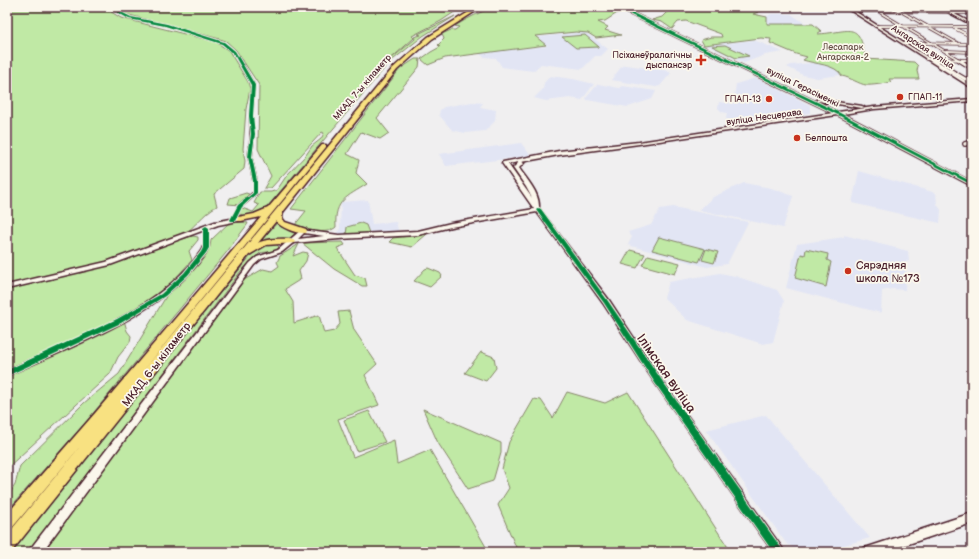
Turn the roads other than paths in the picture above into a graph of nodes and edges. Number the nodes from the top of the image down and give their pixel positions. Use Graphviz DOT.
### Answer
graph roads {
  1 [pos="110,7"];
  2 [pos="478,7"];
  3 [pos="628,7"];
  4 [pos="846,7"];
  5 [pos="871,7"];
  6 [pos="893,7"];
  7 [pos="939,7"];
  8 [pos="852,10"];
  9 [pos="878,11"];
  10 [pos="901,11"];
  11 [pos="950,12"];
  12 [pos="972,13"];
  13 [pos="972,24"];
  14 [pos="875,26"];
  15 [pos="903,26"];
  16 [pos="928,27"];
  17 [pos="952,27"];
  18 [pos="972,27"];
  19 [pos="972,37"];
  20 [pos="908,43"];
  21 [pos="931,43"];
  22 [pos="957,43"];
  23 [pos="972,44"];
  24 [pos="945,51"];
  25 [pos="972,52"];
  26 [pos="926,59"];
  27 [pos="932,59"];
  28 [pos="959,60"];
  29 [pos="972,60"];
  30 [pos="971,66"];
  31 [pos="972,80"];
  32 [pos="966,83"];
  33 [pos="972,83"];
  34 [pos="972,88"];
  35 [pos="800,95"];
  36 [pos="365,96"];
  37 [pos="972,100"];
  38 [pos="874,108"];
  39 [pos="839,114"];
  40 [pos="328,141"];
  41 [pos="972,142"];
  42 [pos="965,144"];
  43 [pos="520,161"];
  44 [pos="304,181"];
  45 [pos="972,184"];
  46 [pos="529,186"];
  47 [pos="521,188"];
  48 [pos="277,207"];
  49 [pos="538,208"];
  50 [pos="237,220"];
  51 [pos="206,228"];
  52 [pos="303,231"];
  53 [pos="252,232"];
  54 [pos="339,236"];
  55 [pos="291,241"];
  56 [pos="238,261"];
  57 [pos="7,287"];
  58 [pos="7,373"];
  59 [pos="972,518"];
  60 [pos="7,524"];
  61 [pos="7,546"];
  62 [pos="35,552"];
  63 [pos="779,552"];
  64 [pos="868,552"];
  1 -- 50 [label="street"];
  2 -- 36 [label="highway, МКАД, 7-ы кіламетр"];
  2 -- 44 [label="highway, МКАД, 7-ы кіламетр"];
  3 -- 35 [label="main road, вуліца Герасіменкі"];
  4 -- 8 [label="main road, Ангарская вуліца"];
  5 -- 9 [label="street"];
  6 -- 10 [label="street"];
  7 -- 11 [label="main road"];
  8 -- 9 [label="street"];
  8 -- 14 [label="main road, Ангарская вуліца"];
  9 -- 10 [label="street"];
  9 -- 15 [label="street"];
  10 -- 11 [label="street"];
  10 -- 16 [label="street"];
  11 -- 12 [label="street"];
  11 -- 13 [label="main road"];
  14 -- 15 [label="street"];
  14 -- 26 [label="main road, Ангарская вуліца"];
  15 -- 16 [label="street"];
  15 -- 21 [label="street"];
  16 -- 17 [label="street"];
  16 -- 22 [label="street"];
  17 -- 18 [label="street"];
  17 -- 19 [label="street"];
  20 -- 21 [label="street"];
  21 -- 22 [label="street"];
  21 -- 24 [label="street"];
  22 -- 23 [label="street"];
  24 -- 25 [label="street"];
  24 -- 28 [label="street"];
  26 -- 27 [label="street"];
  26 -- 32 [label="main road, Ангарская вуліца"];
  27 -- 28 [label="street"];
  27 -- 32 [label="street"];
  28 -- 29 [label="street"];
  28 -- 30 [label="street"];
  31 -- 32 [label="street"];
  32 -- 33 [label="street"];
  32 -- 34 [label="main road, Ангарская вуліца"];
  35 -- 38 [label="main road"];
  35 -- 39 [label="main road, вуліца Герасіменкі"];
  37 -- 38 [label="main road, вуліца Несцерава"];
  38 -- 39 [label="main road, вуліца Несцерава"];
  39 -- 43 [label="main road, вуліца Несцерава"];
  39 -- 45 [label="main road, вуліца Герасіменкі"];
  40 -- 48 [label="highway, МКАД, 6-ы кіламетр"];
  41 -- 42 [label="street"];
  43 -- 46 [label="main road"];
  43 -- 47 [label="main road, Ілімская вуліца"];
  44 -- 48 [label="highway, МКАД, 6-ы кіламетр"];
  46 -- 47 [label="main road"];
  46 -- 49 [label="main road"];
  47 -- 49 [label="main road, Ілімская вуліца"];
  48 -- 50 [label="highway"];
  48 -- 52 [label="highway"];
  48 -- 53 [label="highway, МКАД, 6-ы кіламетр"];
  48 -- 56 [label="highway, МКАД, 6-ы кіламетр"];
  49 -- 54 [label="main road"];
  49 -- 63 [label="main road, Ілімская вуліца"];
  50 -- 51 [label="main road"];
  50 -- 53 [label="highway"];
  51 -- 57 [label="main road"];
  51 -- 58 [label="street"];
  52 -- 54 [label="main road"];
  52 -- 55 [label="main road"];
  53 -- 60 [label="highway, МКАД, 6-ы кіламетр"];
  54 -- 55 [label="main road"];
  55 -- 56 [label="highway"];
  55 -- 62 [label="main road"];
  56 -- 61 [label="highway, МКАД, 6-ы кіламетр"];
  59 -- 64 [label="main road"];
}
